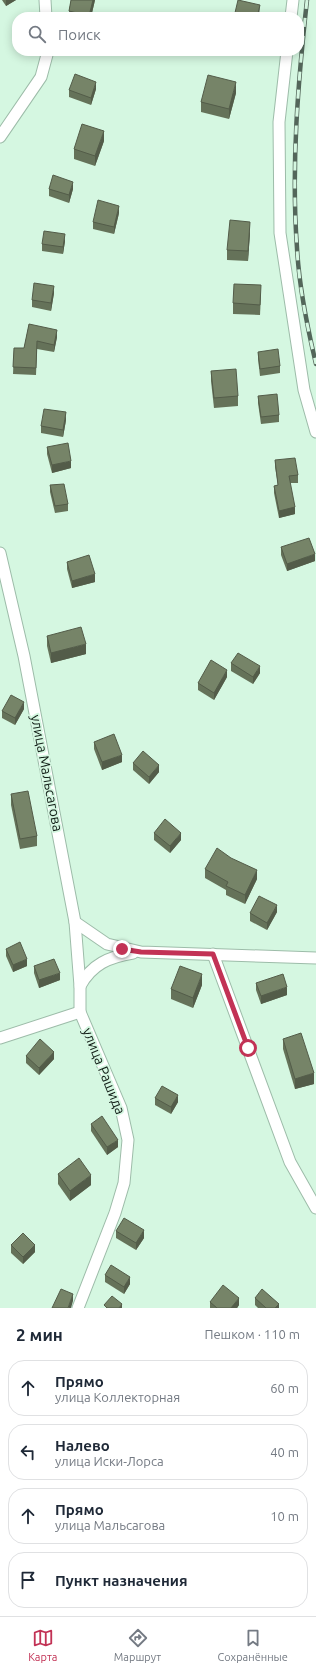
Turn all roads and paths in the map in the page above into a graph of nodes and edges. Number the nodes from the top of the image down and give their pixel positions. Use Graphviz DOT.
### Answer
graph roads {
  1 [pos="44,0"];
  2 [pos="293,0"];
  3 [pos="45,12"];
  4 [pos="292,12"];
  5 [pos="47,56"];
  6 [pos="286,56"];
  7 [pos="0,137"];
  8 [pos="316,432"];
  9 [pos="0,553"];
  10 [pos="75,922"];
  11 [pos="141,952"];
  12 [pos="213,954"];
  13 [pos="316,958"];
  14 [pos="80,986"];
  15 [pos="80,1012"];
  16 [pos="0,1038"];
  17 [pos="316,1208"];
  18 [pos="78,1308"];
  1 -- 3 [label="street"];
  2 -- 4 [label="street"];
  5 -- 7 [label="street"];
  6 -- 8 [label="street"];
  9 -- 10 [label="street, улица Мальсагова"];
  10 -- 11 [label="street"];
  10 -- 14 [label="street, улица Рашида"];
  11 -- 12 [label="street"];
  11 -- 14 [label="street"];
  12 -- 13 [label="street"];
  12 -- 17 [label="street"];
  14 -- 15 [label="street, улица Рашида"];
  15 -- 16 [label="street"];
  15 -- 18 [label="street, улица Рашида"];
}
